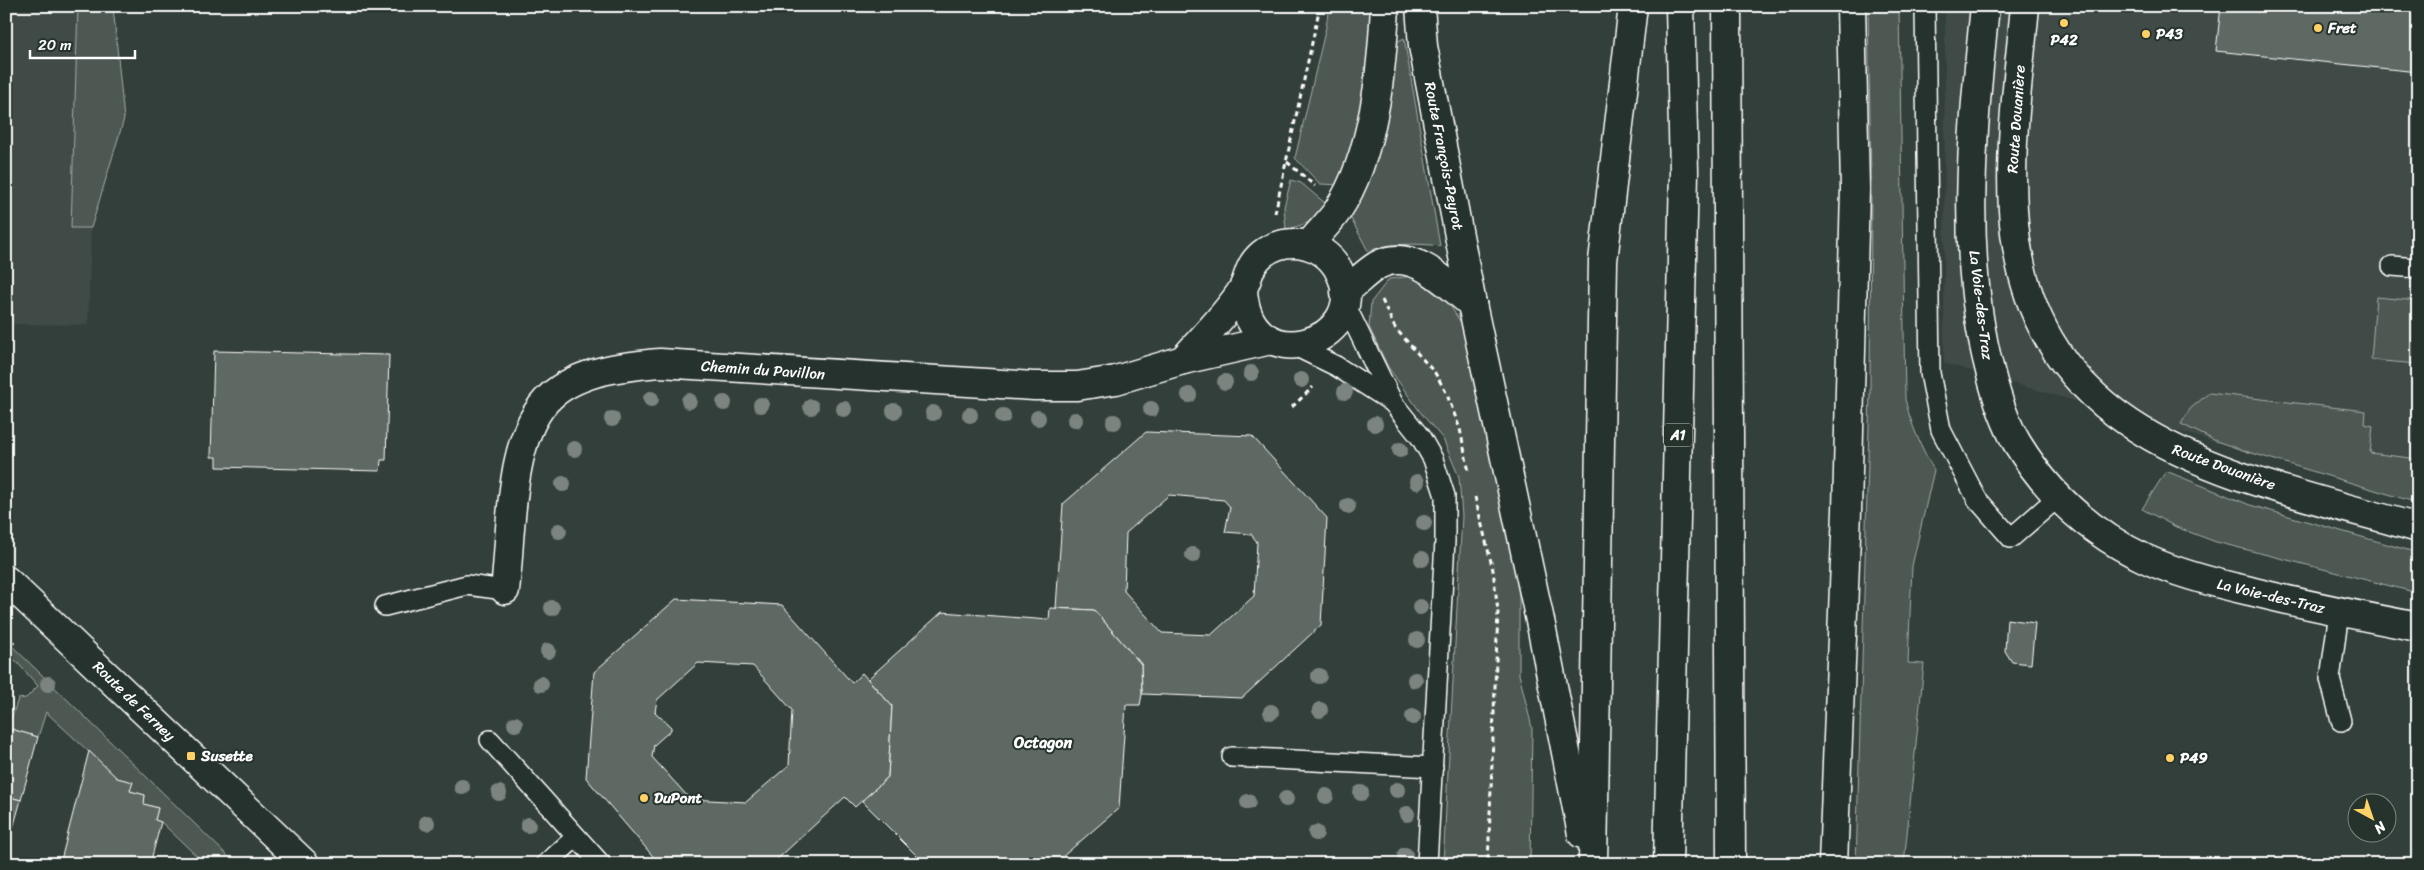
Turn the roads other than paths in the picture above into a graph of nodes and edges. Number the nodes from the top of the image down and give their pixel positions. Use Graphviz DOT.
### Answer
graph roads {
  1 [pos="1385,6"];
  2 [pos="1420,6"];
  3 [pos="1633,6"];
  4 [pos="1680,6"];
  5 [pos="1727,6"];
  6 [pos="1851,6"];
  7 [pos="1925,6"];
  8 [pos="1985,6"];
  9 [pos="2026,6"];
  10 [pos="1309,245"];
  11 [pos="2392,266"];
  12 [pos="2418,268"];
  13 [pos="1243,289"];
  14 [pos="1345,298"];
  15 [pos="1472,304"];
  16 [pos="1283,343"];
  17 [pos="1182,360"];
  18 [pos="1393,403"];
  19 [pos="2058,497"];
  20 [pos="2418,528"];
  21 [pos="6,580"];
  22 [pos="505,590"];
  23 [pos="385,606"];
  24 [pos="2339,612"];
  25 [pos="2418,627"];
  26 [pos="2340,721"];
  27 [pos="490,740"];
  28 [pos="1232,757"];
  29 [pos="1433,767"];
  30 [pos="576,837"];
  31 [pos="305,864"];
  32 [pos="546,864"];
  33 [pos="601,864"];
  34 [pos="1427,864"];
  35 [pos="1587,864"];
  36 [pos="1593,864"];
  37 [pos="1668,864"];
  38 [pos="1731,864"];
  39 [pos="1833,864"];
  1 -- 10 [label="main road"];
  2 -- 15 [label="main road, Route François-Peyrot"];
  3 -- 36 [label="main road"];
  4 -- 37 [label="main road, A1"];
  5 -- 38 [label="main road"];
  6 -- 39 [label="main road"];
  7 -- 19 [label="lane"];
  8 -- 19 [label="main road, La Voie-des-Traz"];
  9 -- 20 [label="main road, Route Douanière"];
  10 -- 13 [label="main road"];
  10 -- 14 [label="main road"];
  11 -- 12 [label="lane"];
  13 -- 16 [label="main road"];
  13 -- 17 [label="main road"];
  14 -- 15 [label="main road"];
  14 -- 16 [label="main road"];
  14 -- 18 [label="lane"];
  15 -- 35 [label="main road, Route François-Peyrot"];
  16 -- 17 [label="main road, Chemin du Pavillon"];
  16 -- 18 [label="lane"];
  17 -- 22 [label="main road, Chemin du Pavillon"];
  18 -- 29 [label="lane"];
  19 -- 24 [label="main road, La Voie-des-Traz"];
  21 -- 31 [label="main road, Route de Ferney"];
  22 -- 23 [label="lane"];
  24 -- 25 [label="main road, La Voie-des-Traz"];
  24 -- 26 [label="lane"];
  27 -- 30 [label="lane"];
  28 -- 29 [label="lane"];
  29 -- 34 [label="lane"];
  30 -- 32 [label="lane"];
  30 -- 33 [label="lane"];
}
